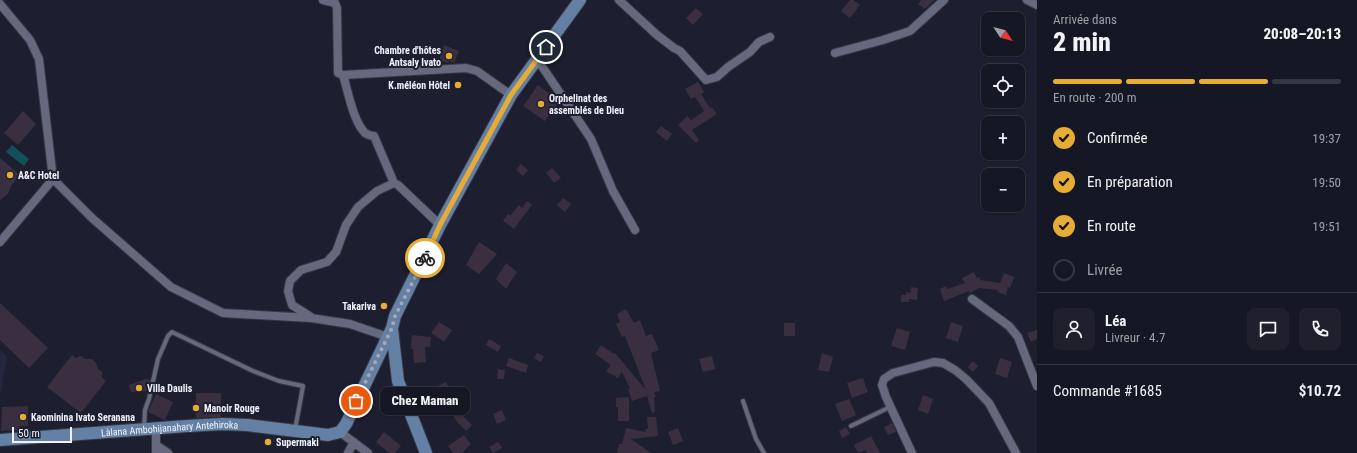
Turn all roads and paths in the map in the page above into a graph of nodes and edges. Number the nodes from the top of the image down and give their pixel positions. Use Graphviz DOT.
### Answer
graph roads {
  1 [pos="323,0"];
  2 [pos="580,0"];
  3 [pos="619,0"];
  4 [pos="944,0"];
  5 [pos="1027,0"];
  6 [pos="0,4"];
  7 [pos="1037,5"];
  8 [pos="770,37"];
  9 [pos="835,53"];
  10 [pos="537,59"];
  11 [pos="343,75"];
  12 [pos="511,95"];
  13 [pos="54,179"];
  14 [pos="394,183"];
  15 [pos="440,225"];
  16 [pos="635,230"];
  17 [pos="0,242"];
  18 [pos="972,299"];
  19 [pos="311,318"];
  20 [pos="390,332"];
  21 [pos="1037,386"];
  22 [pos="743,401"];
  23 [pos="890,407"];
  24 [pos="851,426"];
  25 [pos="150,429"];
  26 [pos="295,430"];
  27 [pos="340,432"];
  28 [pos="0,440"];
  29 [pos="354,442"];
  30 [pos="156,449"];
  31 [pos="168,453"];
  32 [pos="348,453"];
  33 [pos="368,453"];
  34 [pos="426,453"];
  35 [pos="764,453"];
  36 [pos="912,453"];
  37 [pos="1016,453"];
  1 -- 11 [label="street"];
  2 -- 10 [label="street"];
  3 -- 8 [label="street"];
  4 -- 9 [label="street"];
  5 -- 7 [label="street"];
  6 -- 13 [label="street"];
  10 -- 12 [label="street"];
  10 -- 16 [label="street"];
  11 -- 12 [label="street"];
  11 -- 14 [label="street"];
  12 -- 15 [label="street"];
  13 -- 17 [label="street"];
  13 -- 19 [label="street"];
  14 -- 15 [label="street"];
  14 -- 19 [label="street"];
  15 -- 20 [label="street"];
  18 -- 21 [label="street"];
  19 -- 20 [label="street"];
  20 -- 27 [label="street"];
  20 -- 34 [label="street"];
  22 -- 35 [label="lane"];
  23 -- 24 [label="lane"];
  23 -- 36 [label="street"];
  23 -- 37 [label="street"];
  25 -- 26 [label="street, Làlana Ambohijanahary Antehiroka"];
  25 -- 26 [label="lane"];
  25 -- 28 [label="street, Làlana Ambohijanahary Antehiroka"];
  25 -- 30 [label="street"];
  26 -- 27 [label="street, Làlana Ambohijanahary Antehiroka"];
  27 -- 29 [label="street"];
  29 -- 32 [label="street"];
  29 -- 33 [label="street"];
  30 -- 31 [label="street"];
}
